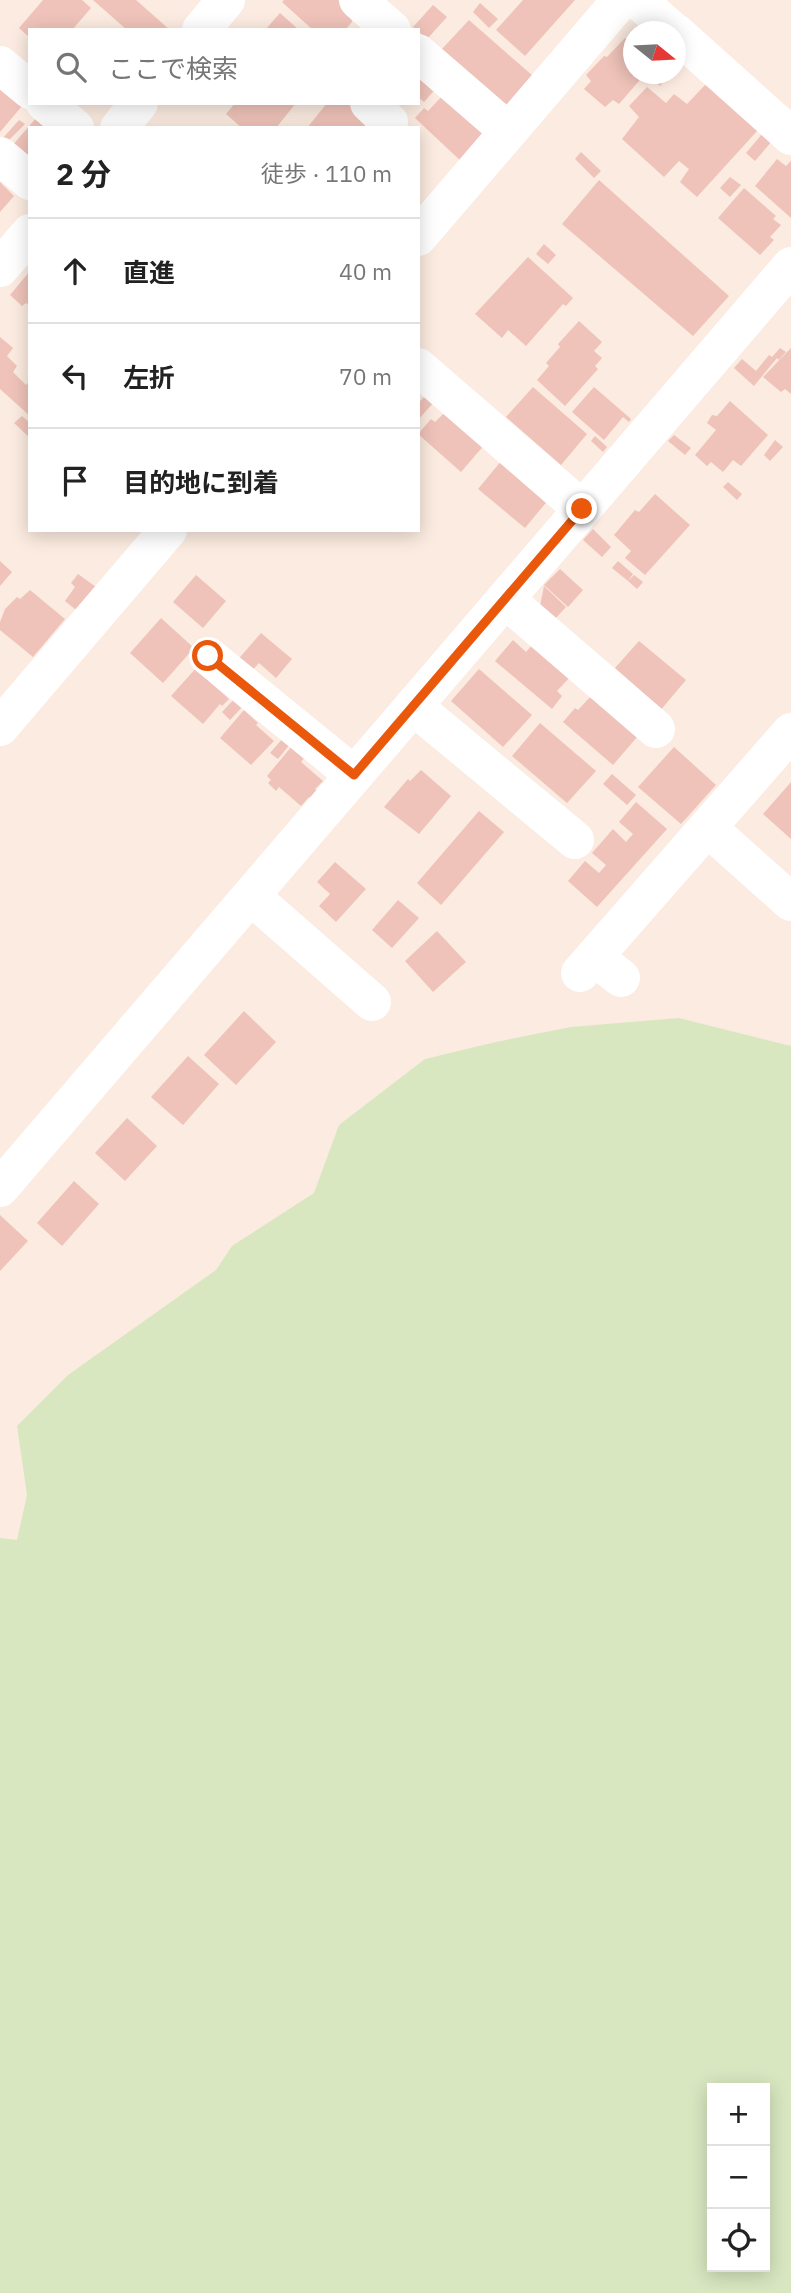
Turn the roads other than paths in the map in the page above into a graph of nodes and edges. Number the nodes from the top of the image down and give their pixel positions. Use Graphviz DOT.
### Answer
graph roads {
  1 [pos="226,0"];
  2 [pos="358,0"];
  3 [pos="621,0"];
  4 [pos="638,0"];
  5 [pos="662,21"];
  6 [pos="203,28"];
  7 [pos="390,28"];
  8 [pos="686,42"];
  9 [pos="420,55"];
  10 [pos="0,65"];
  11 [pos="28,88"];
  12 [pos="47,105"];
  13 [pos="137,105"];
  14 [pos="371,105"];
  15 [pos="73,126"];
  16 [pos="120,126"];
  17 [pos="386,126"];
  18 [pos="508,131"];
  19 [pos="791,136"];
  20 [pos="0,156"];
  21 [pos="28,179"];
  22 [pos="28,235"];
  23 [pos="420,235"];
  24 [pos="791,266"];
  25 [pos="0,268"];
  26 [pos="420,369"];
  27 [pos="582,509"];
  28 [pos="166,532"];
  29 [pos="505,599"];
  30 [pos="208,656"];
  31 [pos="413,706"];
  32 [pos="3,717"];
  33 [pos="656,729"];
  34 [pos="791,732"];
  35 [pos="354,775"];
  36 [pos="708,828"];
  37 [pos="575,841"];
  38 [pos="251,895"];
  39 [pos="791,902"];
  40 [pos="598,969"];
  41 [pos="372,1002"];
  42 [pos="0,1188"];
  1 -- 6 [label="street"];
  2 -- 7 [label="street"];
  3 -- 18 [label="street"];
  4 -- 5 [label="street"];
  8 -- 19 [label="street"];
  9 -- 18 [label="street"];
  10 -- 11 [label="street"];
  12 -- 15 [label="street"];
  13 -- 16 [label="street"];
  14 -- 17 [label="street"];
  18 -- 23 [label="street"];
  20 -- 21 [label="street"];
  22 -- 25 [label="street"];
  24 -- 27 [label="street"];
  26 -- 27 [label="street"];
  27 -- 29 [label="street"];
  28 -- 32 [label="street"];
  29 -- 31 [label="street"];
  29 -- 33 [label="street"];
  30 -- 35 [label="street"];
  31 -- 35 [label="street"];
  31 -- 37 [label="street"];
  34 -- 36 [label="street"];
  35 -- 38 [label="street"];
  36 -- 39 [label="street"];
  36 -- 40 [label="street"];
  38 -- 41 [label="street"];
  38 -- 42 [label="street"];
}
